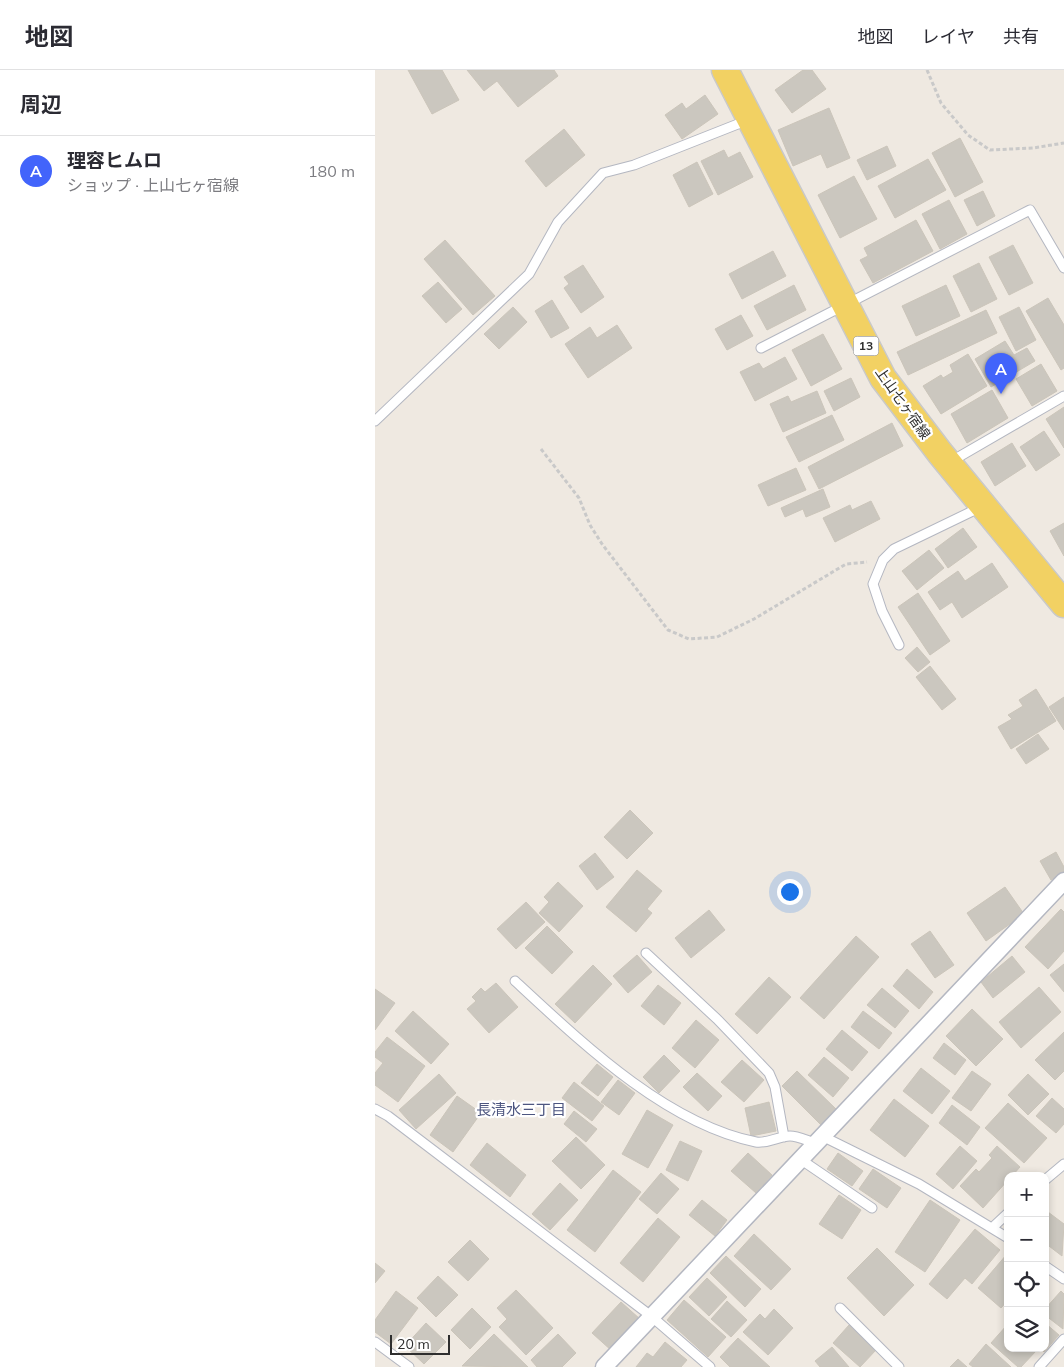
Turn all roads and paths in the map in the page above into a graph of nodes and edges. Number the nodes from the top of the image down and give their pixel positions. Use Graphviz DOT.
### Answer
graph roads {
  1 [pos="725,70"];
  2 [pos="927,70"];
  3 [pos="750,119"];
  4 [pos="1064,143"];
  5 [pos="1064,268"];
  6 [pos="845,304"];
  7 [pos="761,348"];
  8 [pos="1064,396"];
  9 [pos="375,421"];
  10 [pos="541,449"];
  11 [pos="948,464"];
  12 [pos="983,506"];
  13 [pos="883,560"];
  14 [pos="1064,604"];
  15 [pos="899,645"];
  16 [pos="1063,885"];
  17 [pos="646,953"];
  18 [pos="515,981"];
  19 [pos="375,1109"];
  20 [pos="784,1138"];
  21 [pos="819,1139"];
  22 [pos="800,1159"];
  23 [pos="1064,1164"];
  24 [pos="1049,1177"];
  25 [pos="872,1208"];
  26 [pos="1005,1217"];
  27 [pos="993,1227"];
  28 [pos="1004,1235"];
  29 [pos="1049,1269"];
  30 [pos="1064,1279"];
  31 [pos="840,1308"];
  32 [pos="651,1316"];
  33 [pos="1064,1339"];
  34 [pos="375,1342"];
  35 [pos="409,1367"];
  36 [pos="603,1367"];
  37 [pos="710,1367"];
  38 [pos="899,1367"];
  39 [pos="1039,1367"];
  1 -- 3 [label="main road, 上山七ヶ宿線 / 13"];
  2 -- 4 [label="path"];
  3 -- 6 [label="main road, 上山七ヶ宿線 / 13"];
  3 -- 9 [label="lane"];
  5 -- 6 [label="lane"];
  6 -- 7 [label="lane"];
  6 -- 11 [label="main road, 上山七ヶ宿線 / 13"];
  8 -- 11 [label="lane"];
  10 -- 13 [label="path"];
  11 -- 12 [label="main road, 上山七ヶ宿線 / 13"];
  12 -- 13 [label="lane"];
  12 -- 14 [label="main road, 上山七ヶ宿線 / 13"];
  13 -- 15 [label="lane"];
  16 -- 21 [label="street"];
  17 -- 20 [label="lane"];
  18 -- 20 [label="lane"];
  19 -- 32 [label="lane"];
  20 -- 21 [label="lane"];
  21 -- 22 [label="street"];
  21 -- 27 [label="lane"];
  22 -- 25 [label="lane"];
  22 -- 32 [label="street"];
  23 -- 24 [label="lane"];
  26 -- 27 [label="lane"];
  27 -- 28 [label="lane"];
  29 -- 30 [label="lane"];
  31 -- 38 [label="lane"];
  32 -- 36 [label="street"];
  32 -- 37 [label="lane"];
  33 -- 39 [label="lane"];
  34 -- 35 [label="lane"];
}
